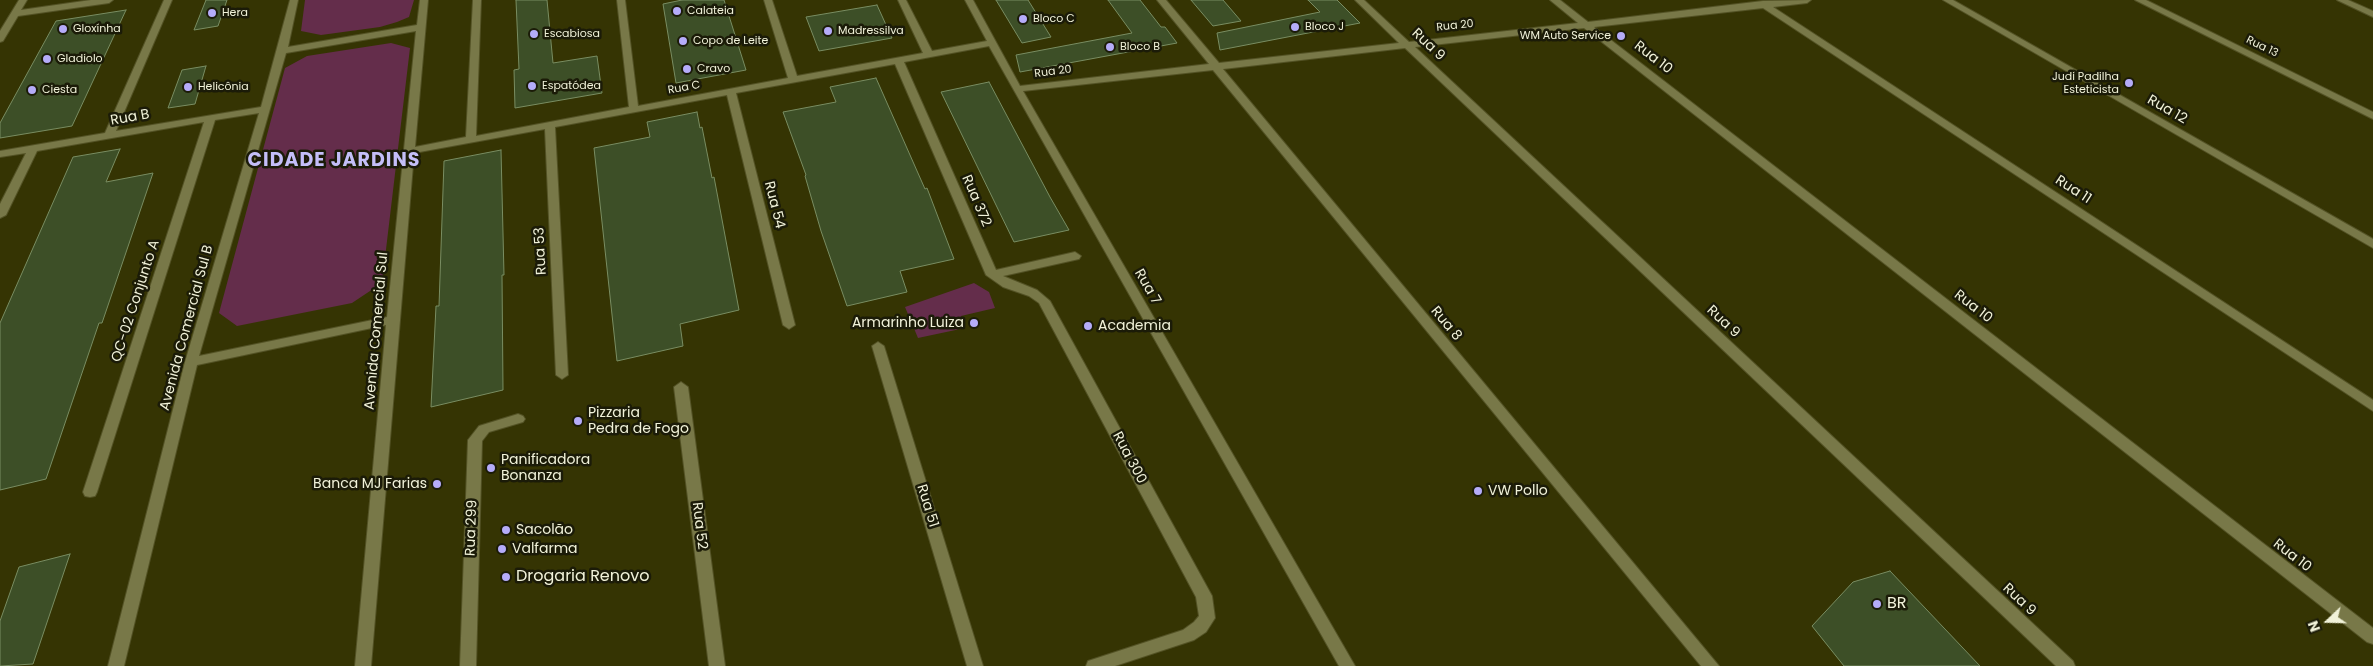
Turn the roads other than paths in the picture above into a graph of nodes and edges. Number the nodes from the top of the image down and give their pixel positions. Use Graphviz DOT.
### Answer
graph roads {
  1 [pos="23,0"];
  2 [pos="109,0"];
  3 [pos="168,0"];
  4 [pos="294,0"];
  5 [pos="424,0"];
  6 [pos="477,0"];
  7 [pos="621,0"];
  8 [pos="768,0"];
  9 [pos="902,0"];
  10 [pos="969,0"];
  11 [pos="1161,0"];
  12 [pos="1360,0"];
  13 [pos="1554,0"];
  14 [pos="1807,0"];
  15 [pos="1947,0"];
  16 [pos="2139,0"];
  17 [pos="2341,0"];
  18 [pos="1761,2"];
  19 [pos="15,14"];
  20 [pos="2373,14"];
  21 [pos="1585,24"];
  22 [pos="420,27"];
  23 [pos="0,40"];
  24 [pos="992,44"];
  25 [pos="1406,45"];
  26 [pos="282,51"];
  27 [pos="928,55"];
  28 [pos="899,61"];
  29 [pos="1214,66"];
  30 [pos="793,80"];
  31 [pos="1016,89"];
  32 [pos="731,92"];
  33 [pos="265,109"];
  34 [pos="634,110"];
  35 [pos="2373,116"];
  36 [pos="211,118"];
  37 [pos="550,126"];
  38 [pos="108,136"];
  39 [pos="471,140"];
  40 [pos="33,149"];
  41 [pos="410,151"];
  42 [pos="0,154"];
  43 [pos="0,215"];
  44 [pos="2373,244"];
  45 [pos="1074,256"];
  46 [pos="992,275"];
  47 [pos="393,320"];
  48 [pos="789,326"];
  49 [pos="878,346"];
  50 [pos="191,362"];
  51 [pos="562,375"];
  52 [pos="681,387"];
  53 [pos="2373,406"];
  54 [pos="518,419"];
  55 [pos="90,492"];
  56 [pos="2373,637"];
  57 [pos="116,666"];
  58 [pos="363,666"];
  59 [pos="468,666"];
  60 [pos="717,666"];
  61 [pos="975,666"];
  62 [pos="1094,666"];
  63 [pos="1347,666"];
  64 [pos="1711,666"];
  65 [pos="2067,666"];
  1 -- 19 [label="street"];
  2 -- 19 [label="street"];
  3 -- 38 [label="street"];
  4 -- 26 [label="street, Avenida Comercial Sul B"];
  5 -- 22 [label="street, Avenida Comercial Sul"];
  6 -- 39 [label="street"];
  7 -- 34 [label="street"];
  8 -- 30 [label="street"];
  9 -- 27 [label="street"];
  10 -- 24 [label="street, Rua 7"];
  11 -- 29 [label="street, Rua 8"];
  12 -- 25 [label="street, Rua 9"];
  13 -- 21 [label="street, Rua 10"];
  14 -- 18 [label="street, Rua 20"];
  15 -- 44 [label="street, Rua 12"];
  16 -- 35 [label="street, Rua 13"];
  17 -- 20 [label="street"];
  18 -- 21 [label="street, Rua 20"];
  18 -- 53 [label="street, Rua 11"];
  19 -- 23 [label="street"];
  21 -- 25 [label="street, Rua 20"];
  21 -- 56 [label="street, Rua 10"];
  22 -- 26 [label="street"];
  22 -- 41 [label="street, Avenida Comercial Sul"];
  24 -- 27 [label="street, Rua C"];
  24 -- 31 [label="street, Rua 7"];
  25 -- 29 [label="street, Rua 20"];
  25 -- 65 [label="street, Rua 9"];
  26 -- 33 [label="street, Avenida Comercial Sul B"];
  27 -- 28 [label="street, Rua C"];
  28 -- 30 [label="street, Rua C"];
  28 -- 46 [label="street, Rua 372"];
  29 -- 31 [label="street, Rua 20"];
  29 -- 64 [label="street, Rua 8"];
  30 -- 32 [label="street, Rua C"];
  31 -- 63 [label="street, Rua 7"];
  32 -- 34 [label="street, Rua C"];
  32 -- 48 [label="street, Rua 54"];
  33 -- 36 [label="street, Rua B"];
  33 -- 50 [label="street, Avenida Comercial Sul B"];
  34 -- 37 [label="street, Rua C"];
  36 -- 38 [label="street, Rua B"];
  36 -- 55 [label="street, QC-02 Conjunto A"];
  37 -- 39 [label="street, Rua C"];
  37 -- 51 [label="street, Rua 53"];
  38 -- 40 [label="street, Rua B"];
  39 -- 41 [label="street, Rua C"];
  40 -- 42 [label="street, Rua B"];
  40 -- 43 [label="street"];
  41 -- 47 [label="street, Avenida Comercial Sul"];
  45 -- 46 [label="street"];
  46 -- 62 [label="street, Rua 300"];
  47 -- 50 [label="street"];
  47 -- 58 [label="street, Avenida Comercial Sul"];
  49 -- 61 [label="street, Rua 51"];
  50 -- 57 [label="street, Avenida Comercial Sul B"];
  52 -- 60 [label="street, Rua 52"];
  54 -- 59 [label="street, Rua 299"];
}
